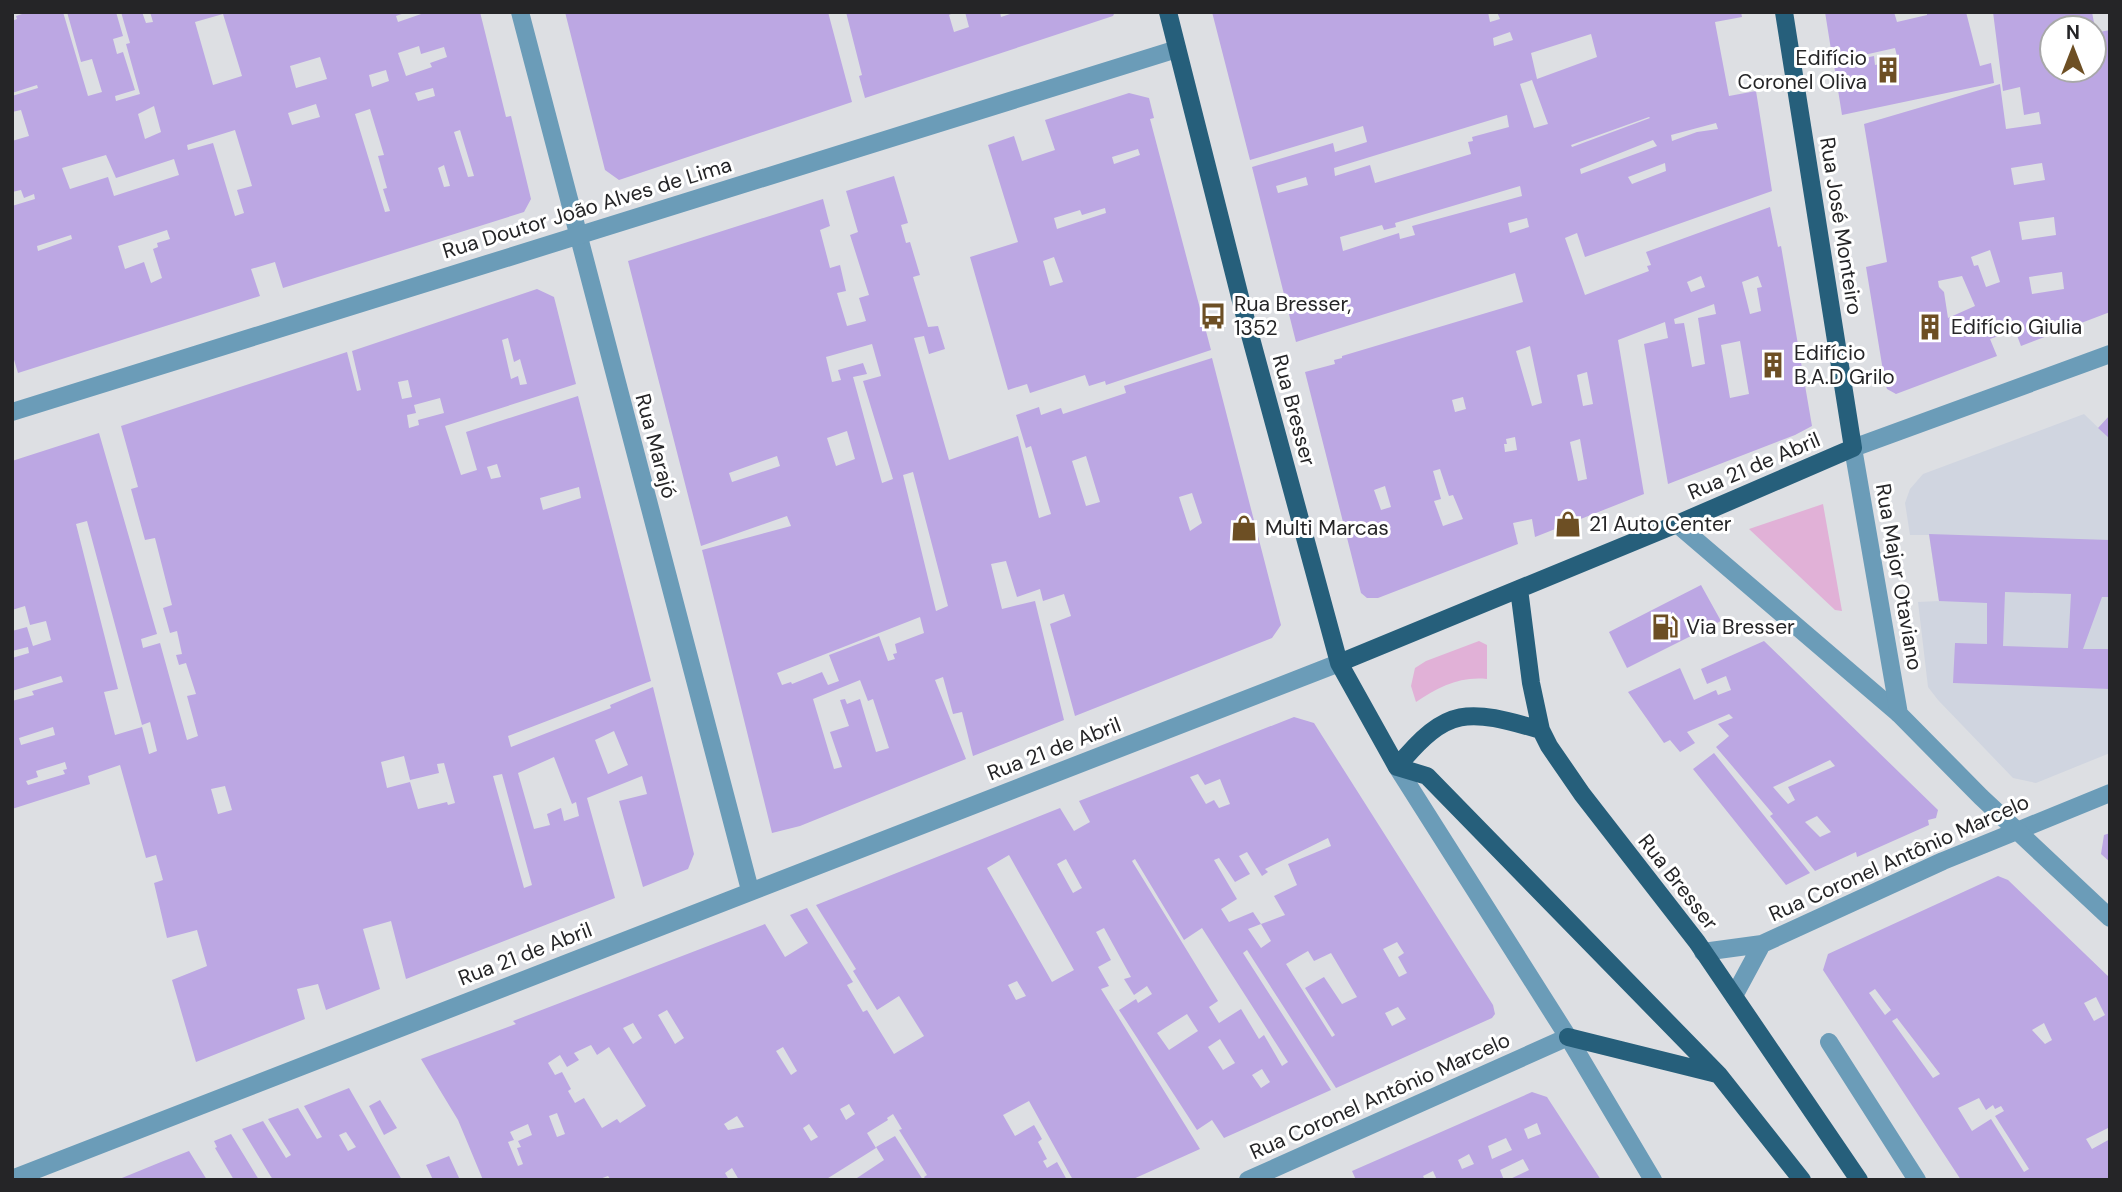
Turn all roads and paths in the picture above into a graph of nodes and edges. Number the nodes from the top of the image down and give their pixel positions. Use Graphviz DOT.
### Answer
graph roads {
  1 [pos="520,12"];
  2 [pos="1168,12"];
  3 [pos="1784,12"];
  4 [pos="1177,49"];
  5 [pos="577,234"];
  6 [pos="2110,354"];
  7 [pos="12,412"];
  8 [pos="1853,448"];
  9 [pos="1677,524"];
  10 [pos="1519,589"];
  11 [pos="1339,663"];
  12 [pos="1899,715"];
  13 [pos="1541,730"];
  14 [pos="1397,767"];
  15 [pos="2110,793"];
  16 [pos="2017,831"];
  17 [pos="750,890"];
  18 [pos="2110,918"];
  19 [pos="1762,944"];
  20 [pos="1703,952"];
  21 [pos="1734,996"];
  22 [pos="1568,1037"];
  23 [pos="1829,1042"];
  24 [pos="1719,1075"];
  25 [pos="12,1179"];
  26 [pos="1248,1180"];
  27 [pos="1653,1180"];
  28 [pos="1802,1180"];
  29 [pos="1859,1180"];
  30 [pos="1917,1180"];
  1 -- 5 [label="street, Rua Marajó"];
  2 -- 4 [label="main road, Rua Bresser"];
  3 -- 8 [label="main road, Rua José Monteiro"];
  4 -- 5 [label="street, Rua Doutor João Alves de Lima"];
  4 -- 11 [label="main road, Rua Bresser"];
  5 -- 7 [label="street, Rua Doutor João Alves de Lima"];
  5 -- 17 [label="street, Rua Marajó"];
  6 -- 8 [label="street, Rua 21 de Abril"];
  8 -- 9 [label="main road, Rua 21 de Abril"];
  8 -- 12 [label="street, Rua Major Otaviano"];
  9 -- 10 [label="main road, Rua 21 de Abril"];
  9 -- 12 [label="street"];
  10 -- 11 [label="main road, Rua 21 de Abril"];
  10 -- 13 [label="main road, Rua Bresser"];
  11 -- 14 [label="main road, Rua Bresser"];
  11 -- 17 [label="street, Rua 21 de Abril"];
  12 -- 16 [label="street"];
  13 -- 14 [label="main road"];
  13 -- 20 [label="main road, Rua Bresser"];
  14 -- 22 [label="street, Rua Bresser"];
  14 -- 24 [label="main road"];
  15 -- 16 [label="street, Rua Coronel Antônio Marcelo"];
  16 -- 18 [label="street"];
  16 -- 19 [label="street, Rua Coronel Antônio Marcelo"];
  17 -- 25 [label="street, Rua 21 de Abril"];
  19 -- 20 [label="street"];
  19 -- 21 [label="street, Rua Coronel Antônio Marcelo"];
  20 -- 21 [label="main road, Rua Bresser"];
  21 -- 29 [label="main road, Rua Bresser"];
  22 -- 24 [label="main road"];
  22 -- 26 [label="street, Rua Coronel Antônio Marcelo"];
  22 -- 27 [label="street, Rua Bresser"];
  23 -- 30 [label="street"];
  24 -- 28 [label="main road"];
}
